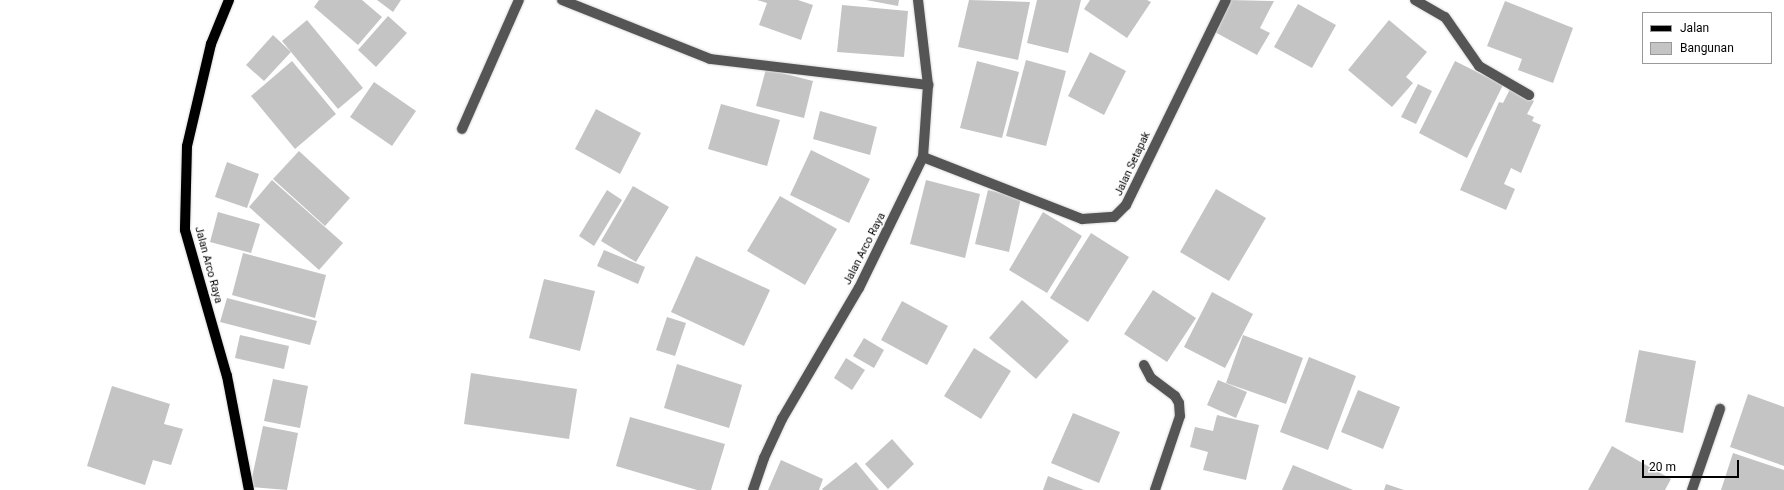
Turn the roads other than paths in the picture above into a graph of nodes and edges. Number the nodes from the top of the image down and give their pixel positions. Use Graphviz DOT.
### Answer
graph roads {
  1 [pos="229,0"];
  2 [pos="520,0"];
  3 [pos="562,0"];
  4 [pos="918,0"];
  5 [pos="1226,0"];
  6 [pos="1415,0"];
  7 [pos="928,85"];
  8 [pos="1529,95"];
  9 [pos="462,129"];
  10 [pos="923,157"];
  11 [pos="1144,365"];
  12 [pos="1720,409"];
  13 [pos="249,490"];
  14 [pos="753,490"];
  15 [pos="1156,490"];
  16 [pos="1692,490"];
  1 -- 13 [label="main road, Jalan Arco Raya"];
  2 -- 9 [label="street"];
  3 -- 7 [label="street"];
  4 -- 7 [label="street, Jalan Arco Raya"];
  5 -- 10 [label="street, Jalan Setapak"];
  6 -- 8 [label="street"];
  7 -- 10 [label="street, Jalan Arco Raya"];
  10 -- 14 [label="street, Jalan Arco Raya"];
  11 -- 15 [label="street"];
  12 -- 16 [label="street"];
}
